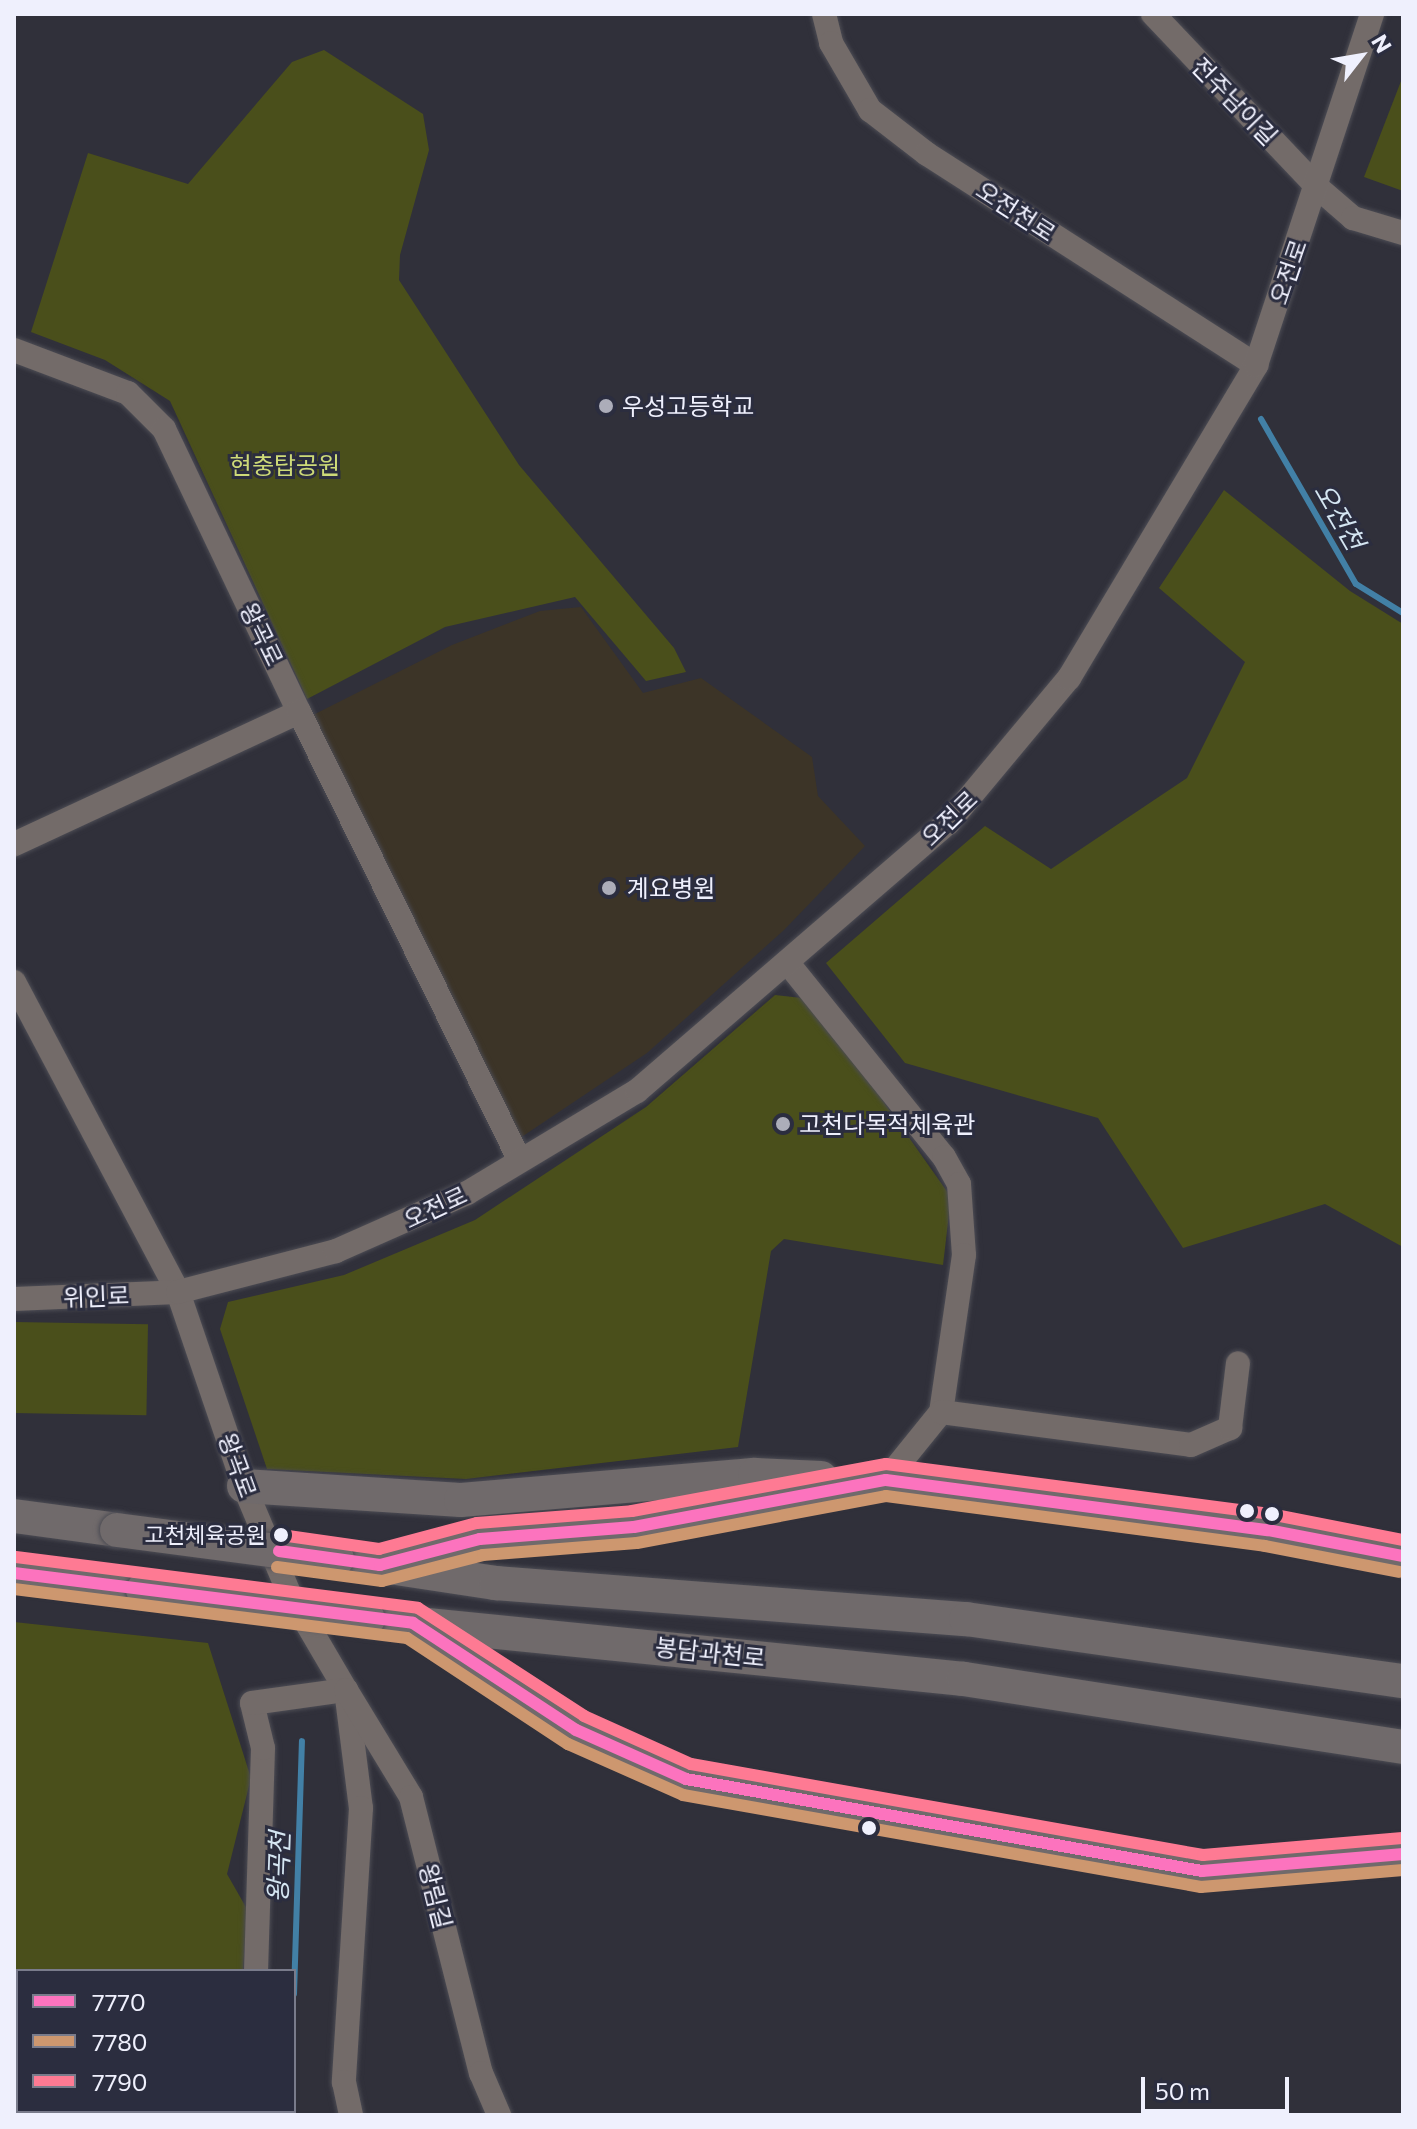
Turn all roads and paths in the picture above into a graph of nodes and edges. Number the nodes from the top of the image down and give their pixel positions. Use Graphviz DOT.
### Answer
graph roads {
  1 [pos="824,14"];
  2 [pos="1153,14"];
  3 [pos="1372,14"];
  4 [pos="1317,187"];
  5 [pos="1403,233"];
  6 [pos="14,350"];
  7 [pos="1256,365"];
  8 [pos="299,712"];
  9 [pos="14,844"];
  10 [pos="787,962"];
  11 [pos="14,982"];
  12 [pos="520,1161"];
  13 [pos="178,1292"];
  14 [pos="14,1299"];
  15 [pos="1238,1363"];
  16 [pos="941,1412"];
  17 [pos="886,1480"];
  18 [pos="244,1486"];
  19 [pos="14,1516"];
  20 [pos="1403,1556"];
  21 [pos="380,1565"];
  22 [pos="14,1573"];
  23 [pos="413,1623"];
  24 [pos="1403,1681"];
  25 [pos="346,1690"];
  26 [pos="1403,1747"];
  27 [pos="1403,1854"];
  28 [pos="256,1969"];
  29 [pos="351,2115"];
  30 [pos="499,2115"];
  1 -- 7 [label="street, 오전천로"];
  2 -- 4 [label="street, 전주남이길"];
  3 -- 4 [label="street, 오전로"];
  4 -- 5 [label="street, 전주남이길"];
  4 -- 7 [label="street, 오전로"];
  6 -- 8 [label="street, 왕곡로"];
  7 -- 10 [label="street, 오전로"];
  8 -- 9 [label="street"];
  8 -- 12 [label="street, 왕곡로"];
  10 -- 12 [label="street, 오전로"];
  10 -- 16 [label="street"];
  11 -- 13 [label="street, 왕곡로"];
  12 -- 13 [label="street, 오전로"];
  13 -- 14 [label="street, 위인로"];
  13 -- 18 [label="street, 왕곡로"];
  15 -- 16 [label="street"];
  16 -- 17 [label="street"];
  17 -- 18 [label="highway"];
  17 -- 20 [label="highway"];
  17 -- 21 [label="highway"];
  18 -- 25 [label="street, 왕곡로"];
  19 -- 21 [label="highway, bridge"];
  21 -- 24 [label="highway"];
  22 -- 23 [label="highway, 봉담과천로, bridge"];
  23 -- 26 [label="highway, 봉담과천로"];
  23 -- 27 [label="highway"];
  25 -- 28 [label="street"];
  25 -- 29 [label="street, 왕곡로"];
  25 -- 30 [label="street, 왕림길"];
}
